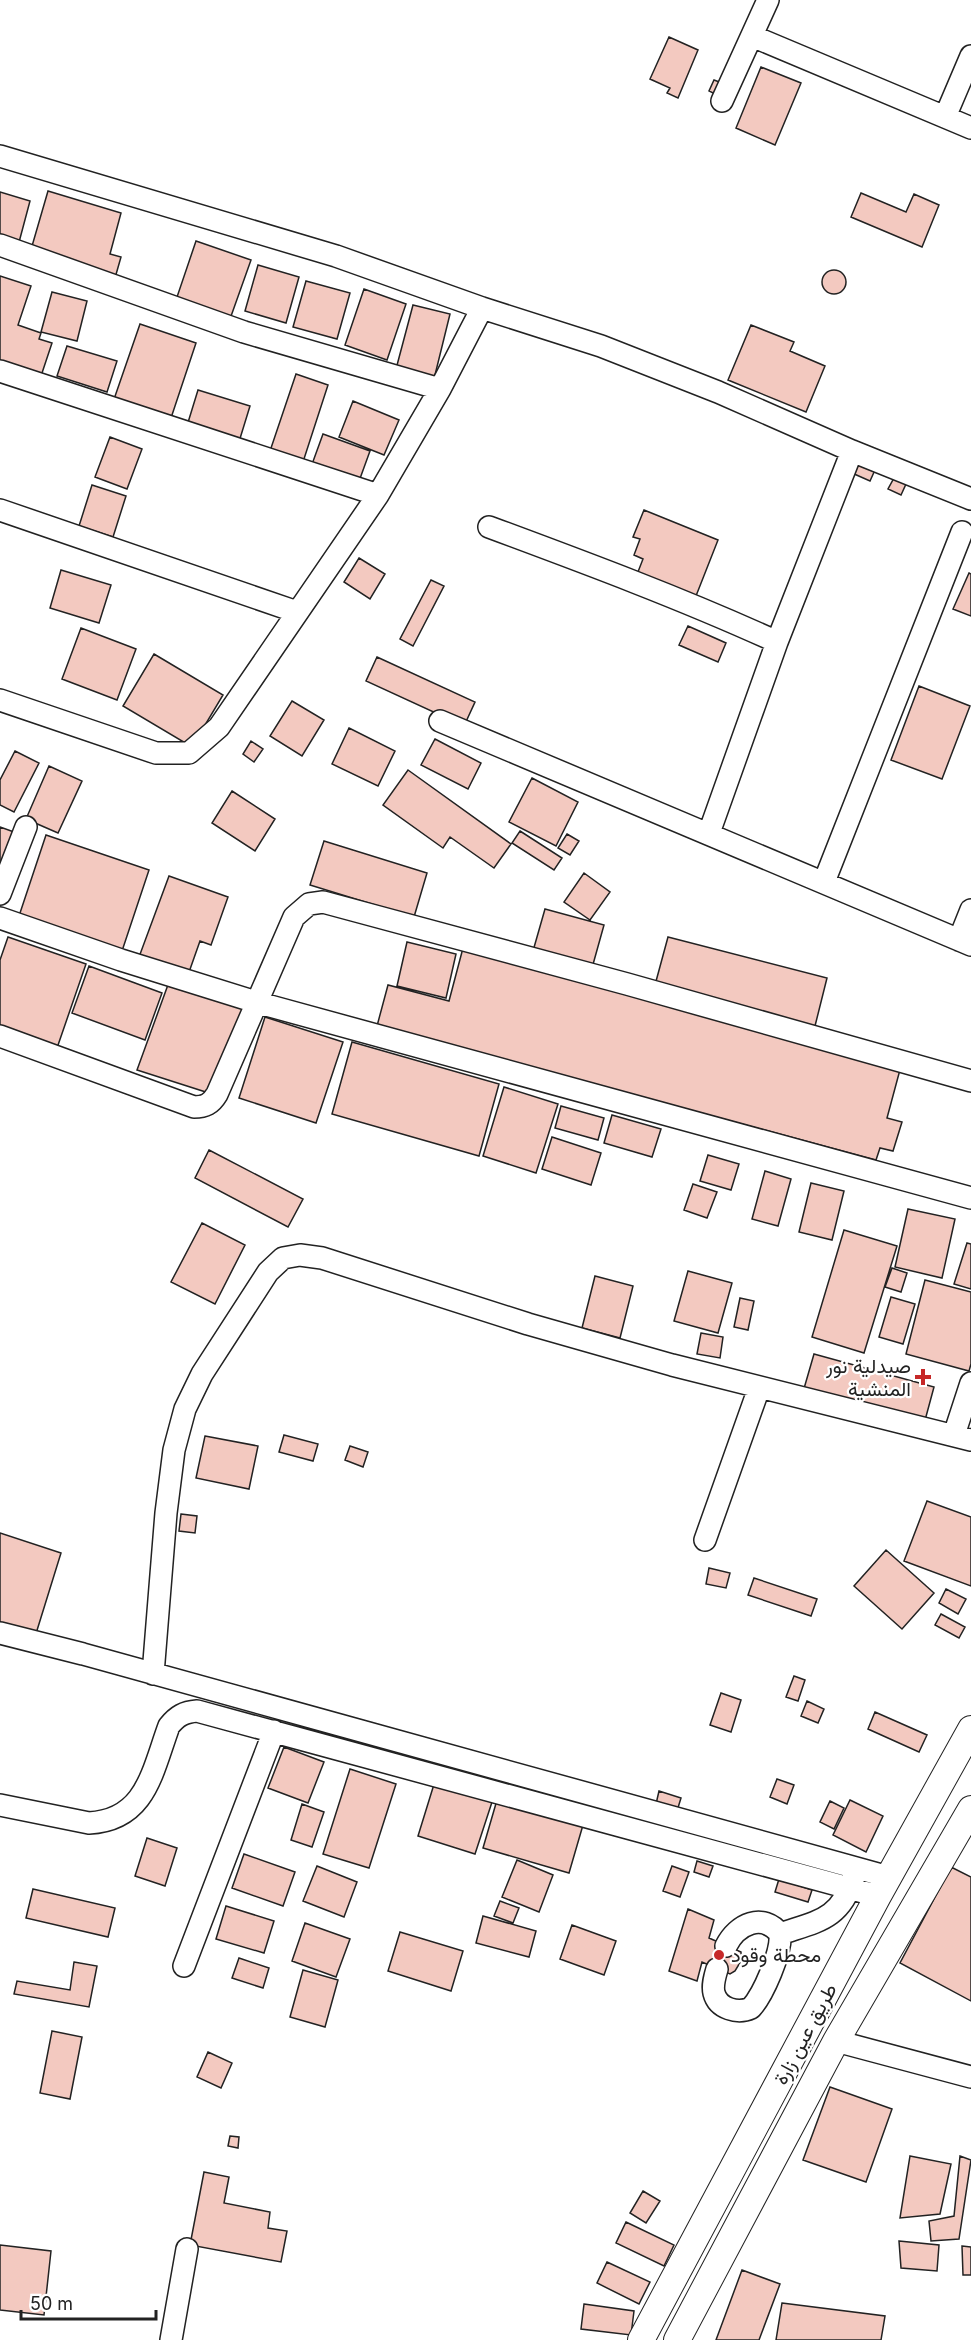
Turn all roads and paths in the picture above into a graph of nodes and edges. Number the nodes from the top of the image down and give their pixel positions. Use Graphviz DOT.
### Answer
graph roads {
  1 [pos="768,0"];
  2 [pos="752,36"];
  3 [pos="971,56"];
  4 [pos="722,101"];
  5 [pos="945,117"];
  6 [pos="971,128"];
  7 [pos="0,156"];
  8 [pos="0,245"];
  9 [pos="482,308"];
  10 [pos="0,372"];
  11 [pos="440,389"];
  12 [pos="852,450"];
  13 [pos="378,495"];
  14 [pos="971,499"];
  15 [pos="0,510"];
  16 [pos="489,526"];
  17 [pos="962,532"];
  18 [pos="297,612"];
  19 [pos="777,642"];
  20 [pos="0,700"];
  21 [pos="440,721"];
  22 [pos="26,827"];
  23 [pos="709,833"];
  24 [pos="824,882"];
  25 [pos="0,894"];
  26 [pos="971,910"];
  27 [pos="0,918"];
  28 [pos="965,942"];
  29 [pos="259,1002"];
  30 [pos="0,1036"];
  31 [pos="971,1081"];
  32 [pos="971,1198"];
  33 [pos="971,1383"];
  34 [pos="759,1388"];
  35 [pos="962,1438"];
  36 [pos="705,1540"];
  37 [pos="0,1633"];
  38 [pos="153,1674"];
  39 [pos="971,1729"];
  40 [pos="274,1731"];
  41 [pos="0,1804"];
  42 [pos="971,1809"];
  43 [pos="857,1868"];
  44 [pos="884,1887"];
  45 [pos="850,1888"];
  46 [pos="780,1935"];
  47 [pos="726,1946"];
  48 [pos="184,1966"];
  49 [pos="717,1969"];
  50 [pos="836,2042"];
  51 [pos="971,2077"];
  52 [pos="187,2249"];
  53 [pos="171,2340"];
  54 [pos="640,2340"];
  55 [pos="677,2340"];
  1 -- 2 [label="street"];
  2 -- 4 [label="street"];
  2 -- 5 [label="street"];
  3 -- 5 [label="street"];
  5 -- 6 [label="street"];
  7 -- 9 [label="street"];
  8 -- 11 [label="street"];
  9 -- 11 [label="street"];
  9 -- 12 [label="street"];
  10 -- 13 [label="street"];
  11 -- 13 [label="street"];
  12 -- 14 [label="street"];
  12 -- 19 [label="street"];
  13 -- 18 [label="street"];
  15 -- 18 [label="street"];
  16 -- 19 [label="street"];
  17 -- 24 [label="street"];
  18 -- 20 [label="street"];
  19 -- 23 [label="street"];
  21 -- 23 [label="street"];
  22 -- 25 [label="street"];
  23 -- 24 [label="street"];
  24 -- 28 [label="street"];
  26 -- 28 [label="street"];
  27 -- 29 [label="street"];
  29 -- 30 [label="street"];
  29 -- 31 [label="street"];
  29 -- 32 [label="street"];
  33 -- 35 [label="street"];
  34 -- 35 [label="street"];
  34 -- 36 [label="street"];
  34 -- 38 [label="street"];
  37 -- 38 [label="street"];
  38 -- 43 [label="street"];
  39 -- 44 [label="main road, طريق عين زارة"];
  40 -- 41 [label="street"];
  40 -- 45 [label="street"];
  40 -- 48 [label="street"];
  42 -- 50 [label="main road, طريق عين زارة"];
  43 -- 44 [label="street"];
  43 -- 45 [label="street"];
  44 -- 45 [label="street"];
  44 -- 54 [label="main road, طريق عين زارة"];
  45 -- 46 [label="street"];
  46 -- 47 [label="street"];
  46 -- 49 [label="street"];
  50 -- 51 [label="street"];
  50 -- 55 [label="main road, طريق عين زارة"];
  52 -- 53 [label="street"];
}
